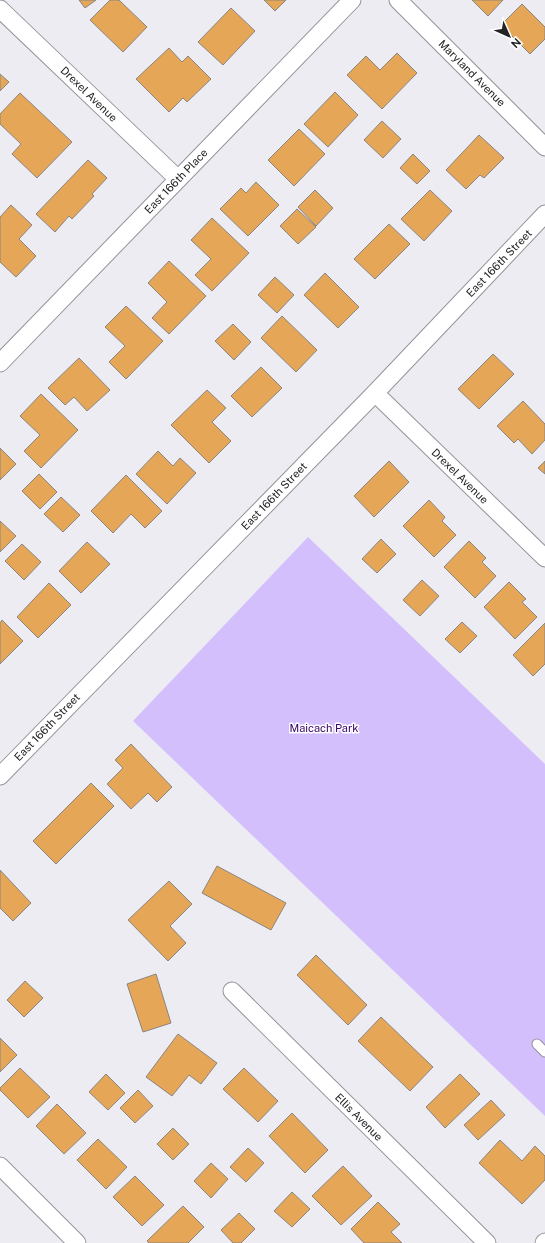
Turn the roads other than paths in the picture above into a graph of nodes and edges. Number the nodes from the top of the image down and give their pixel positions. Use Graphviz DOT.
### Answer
graph roads {
  1 [pos="352,0"];
  2 [pos="398,0"];
  3 [pos="0,9"];
  4 [pos="545,147"];
  5 [pos="178,179"];
  6 [pos="545,214"];
  7 [pos="0,362"];
  8 [pos="375,393"];
  9 [pos="545,558"];
  10 [pos="0,776"];
  11 [pos="232,991"];
  12 [pos="537,1044"];
  13 [pos="545,1052"];
  14 [pos="0,1166"];
  15 [pos="77,1243"];
  16 [pos="487,1243"];
  1 -- 5 [label="street, East 166th Place"];
  2 -- 4 [label="street, Maryland Avenue"];
  3 -- 5 [label="street, Drexel Avenue"];
  5 -- 7 [label="street, East 166th Place"];
  6 -- 8 [label="street, East 166th Street"];
  8 -- 9 [label="street, Drexel Avenue"];
  8 -- 10 [label="street, East 166th Street"];
  11 -- 16 [label="street, Ellis Avenue"];
  12 -- 13 [label="lane"];
  14 -- 15 [label="street"];
}
